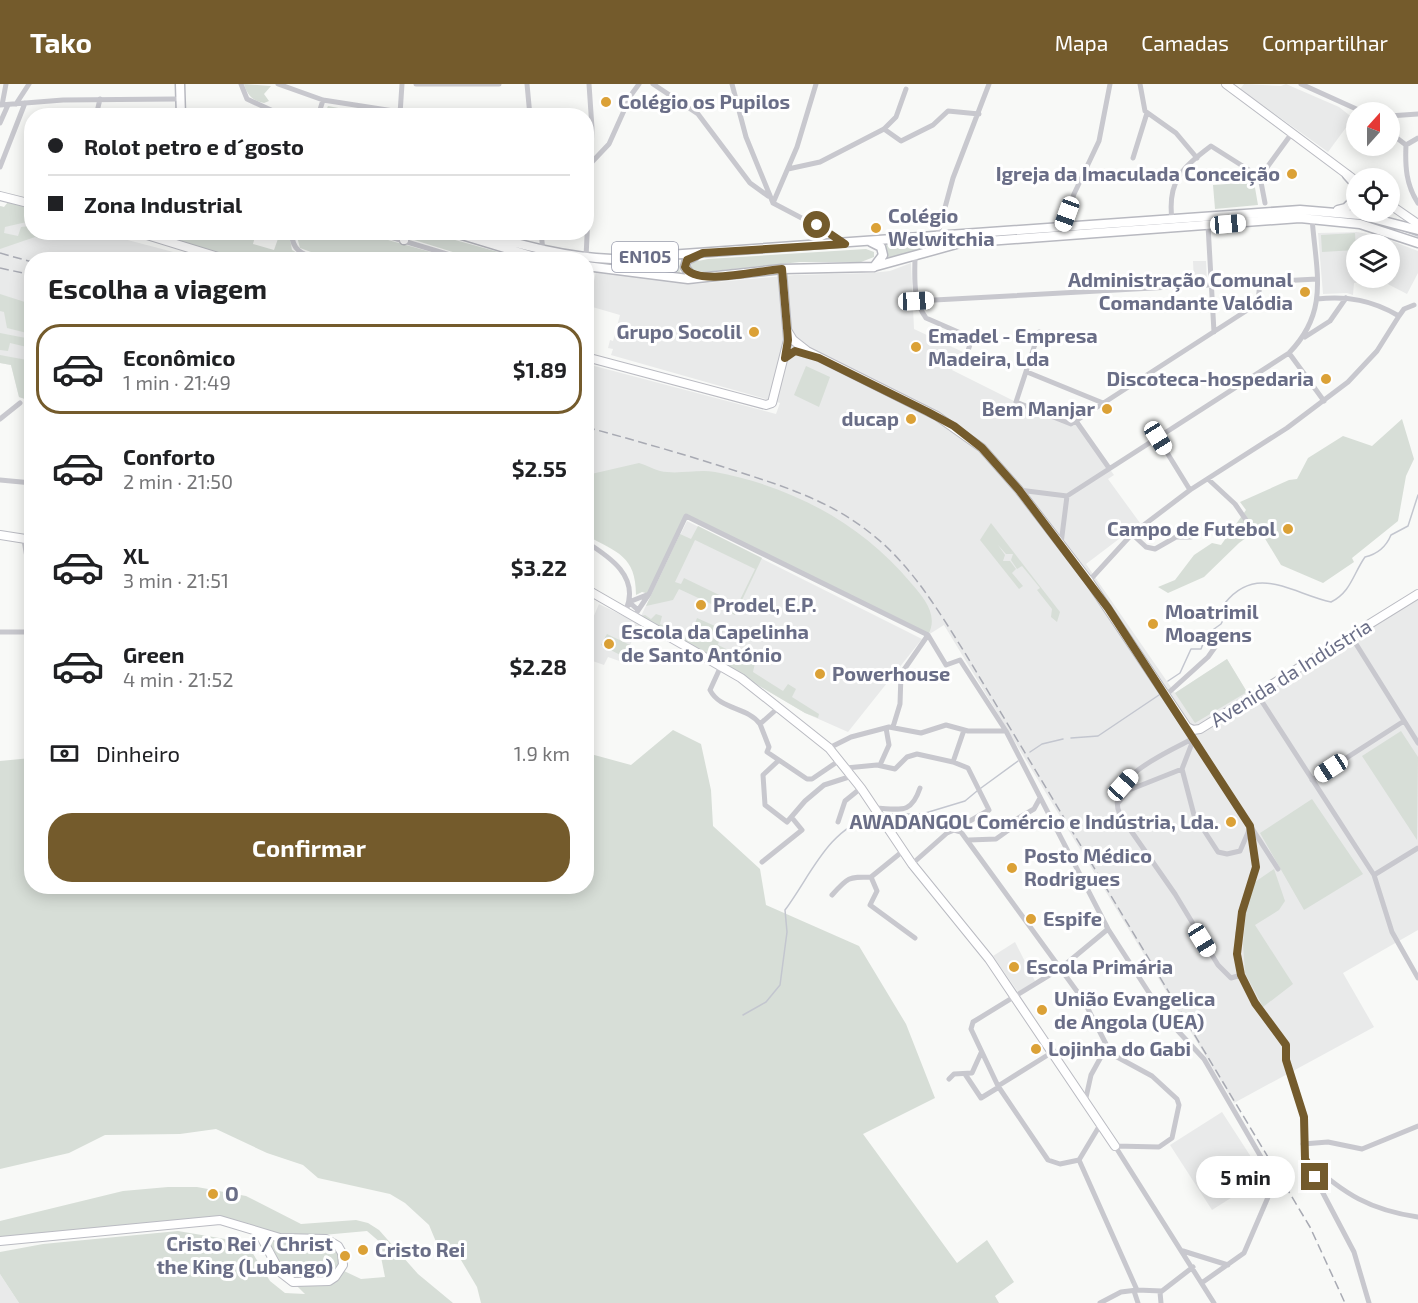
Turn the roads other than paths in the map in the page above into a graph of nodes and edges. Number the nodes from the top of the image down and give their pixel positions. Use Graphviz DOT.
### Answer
graph roads {
  1 [pos="6,84"];
  2 [pos="29,84"];
  3 [pos="175,84"];
  4 [pos="180,84"];
  5 [pos="241,84"];
  6 [pos="278,84"];
  7 [pos="402,84"];
  8 [pos="416,84"];
  9 [pos="499,84"];
  10 [pos="527,84"];
  11 [pos="589,84"];
  12 [pos="639,84"];
  13 [pos="652,84"];
  14 [pos="732,84"];
  15 [pos="816,84"];
  16 [pos="989,84"];
  17 [pos="1110,84"];
  18 [pos="1140,84"];
  19 [pos="1226,84"];
  20 [pos="1301,84"];
  21 [pos="1235,87"];
  22 [pos="906,89"];
  23 [pos="100,99"];
  24 [pos="175,99"];
  25 [pos="323,100"];
  26 [pos="25,103"];
  27 [pos="15,104"];
  28 [pos="1346,104"];
  29 [pos="3,105"];
  30 [pos="98,108"];
  31 [pos="176,108"];
  32 [pos="181,108"];
  33 [pos="264,108"];
  34 [pos="320,108"];
  35 [pos="367,108"];
  36 [pos="400,108"];
  37 [pos="529,108"];
  38 [pos="591,108"];
  39 [pos="1147,113"];
  40 [pos="979,114"];
  41 [pos="1418,114"];
  42 [pos="1400,115"];
  43 [pos="0,123"];
  44 [pos="884,129"];
  45 [pos="1292,133"];
  46 [pos="1418,138"];
  47 [pos="1400,140"];
  48 [pos="1406,145"];
  49 [pos="1133,158"];
  50 [pos="1197,158"];
  51 [pos="594,160"];
  52 [pos="0,167"];
  53 [pos="788,169"];
  54 [pos="1346,174"];
  55 [pos="1260,177"];
  56 [pos="0,195"];
  57 [pos="769,197"];
  58 [pos="24,202"];
  59 [pos="773,203"];
  60 [pos="1265,203"];
  61 [pos="1418,203"];
  62 [pos="1346,208"];
  63 [pos="1335,211"];
  64 [pos="1400,212"];
  65 [pos="1312,214"];
  66 [pos="1172,220"];
  67 [pos="1418,224"];
  68 [pos="1208,225"];
  69 [pos="1062,228"];
  70 [pos="1418,230"];
  71 [pos="937,237"];
  72 [pos="163,240"];
  73 [pos="414,240"];
  74 [pos="483,240"];
  75 [pos="499,240"];
  76 [pos="869,242"];
  77 [pos="1418,243"];
  78 [pos="845,244"];
  79 [pos="202,252"];
  80 [pos="445,252"];
  81 [pos="529,252"];
  82 [pos="533,252"];
  83 [pos="703,253"];
  84 [pos="915,255"];
  85 [pos="594,261"];
  86 [pos="594,263"];
  87 [pos="873,267"];
  88 [pos="782,269"];
  89 [pos="706,278"];
  90 [pos="1317,279"];
  91 [pos="1260,282"];
  92 [pos="1211,285"];
  93 [pos="1346,298"];
  94 [pos="1317,299"];
  95 [pos="916,301"];
  96 [pos="1414,305"];
  97 [pos="1399,316"];
  98 [pos="787,330"];
  99 [pos="1039,332"];
  100 [pos="1214,332"];
  101 [pos="1304,338"];
  102 [pos="1289,353"];
  103 [pos="967,354"];
  104 [pos="785,358"];
  105 [pos="819,358"];
  106 [pos="594,359"];
  107 [pos="1027,372"];
  108 [pos="1324,401"];
  109 [pos="20,403"];
  110 [pos="1103,403"];
  111 [pos="0,419"];
  112 [pos="1076,421"];
  113 [pos="1158,438"];
  114 [pos="1109,468"];
  115 [pos="1208,479"];
  116 [pos="0,480"];
  117 [pos="24,482"];
  118 [pos="1019,490"];
  119 [pos="1190,490"];
  120 [pos="1067,496"];
  121 [pos="1256,533"];
  122 [pos="1132,534"];
  123 [pos="0,535"];
  124 [pos="1191,537"];
  125 [pos="24,539"];
  126 [pos="1061,544"];
  127 [pos="594,548"];
  128 [pos="1089,581"];
  129 [pos="594,592"];
  130 [pos="649,594"];
  131 [pos="1418,594"];
  132 [pos="627,606"];
  133 [pos="636,613"];
  134 [pos="0,632"];
  135 [pos="24,632"];
  136 [pos="928,635"];
  137 [pos="1351,636"];
  138 [pos="1218,643"];
  139 [pos="721,666"];
  140 [pos="1257,694"];
  141 [pos="1166,695"];
  142 [pos="778,708"];
  143 [pos="1404,721"];
  144 [pos="760,724"];
  145 [pos="893,727"];
  146 [pos="1186,727"];
  147 [pos="886,728"];
  148 [pos="964,730"];
  149 [pos="1005,730"];
  150 [pos="1194,738"];
  151 [pos="1418,743"];
  152 [pos="829,748"];
  153 [pos="840,760"];
  154 [pos="778,761"];
  155 [pos="953,762"];
  156 [pos="880,765"];
  157 [pos="846,768"];
  158 [pos="1182,769"];
  159 [pos="852,776"];
  160 [pos="1312,780"];
  161 [pos="861,788"];
  162 [pos="920,788"];
  163 [pos="1040,798"];
  164 [pos="1116,806"];
  165 [pos="875,808"];
  166 [pos="793,819"];
  167 [pos="838,822"];
  168 [pos="1250,826"];
  169 [pos="954,830"];
  170 [pos="969,840"];
  171 [pos="1418,848"];
  172 [pos="903,851"];
  173 [pos="762,862"];
  174 [pos="912,864"];
  175 [pos="1278,869"];
  176 [pos="1374,875"];
  177 [pos="871,877"];
  178 [pos="832,895"];
  179 [pos="1108,929"];
  180 [pos="915,938"];
  181 [pos="1061,968"];
  182 [pos="1241,975"];
  183 [pos="1418,978"];
  184 [pos="1015,998"];
  185 [pos="1107,1046"];
  186 [pos="981,1053"];
  187 [pos="1051,1053"];
  188 [pos="965,1074"];
  189 [pos="949,1079"];
  190 [pos="998,1086"];
  191 [pos="1084,1104"];
  192 [pos="1100,1125"];
  193 [pos="1418,1126"];
  194 [pos="1303,1144"];
  195 [pos="1115,1146"];
  196 [pos="1305,1159"];
  197 [pos="1079,1160"];
  198 [pos="1418,1217"];
  199 [pos="259,1233"];
  200 [pos="0,1242"];
  201 [pos="1183,1251"];
  202 [pos="1228,1265"];
  203 [pos="1193,1267"];
  204 [pos="1203,1282"];
  205 [pos="1136,1291"];
  206 [pos="1160,1292"];
  207 [pos="1100,1303"];
  208 [pos="1138,1303"];
  209 [pos="1161,1303"];
  210 [pos="1214,1303"];
  211 [pos="1369,1303"];
  1 -- 29 [label="street"];
  2 -- 27 [label="street"];
  3 -- 24 [label="main road"];
  4 -- 32 [label="main road"];
  5 -- 33 [label="street"];
  6 -- 25 [label="street"];
  7 -- 36 [label="street"];
  8 -- 9 [label="street"];
  10 -- 37 [label="street"];
  11 -- 38 [label="street"];
  12 -- 51 [label="street"];
  13 -- 57 [label="street"];
  14 -- 57 [label="street"];
  15 -- 53 [label="street"];
  16 -- 40 [label="street"];
  17 -- 69 [label="street"];
  18 -- 39 [label="street"];
  19 -- 21 [label="street"];
  20 -- 28 [label="street"];
  21 -- 45 [label="street"];
  22 -- 44 [label="street"];
  23 -- 24 [label="street"];
  23 -- 26 [label="street"];
  23 -- 30 [label="street"];
  24 -- 31 [label="main road"];
  25 -- 34 [label="street"];
  25 -- 35 [label="street"];
  26 -- 27 [label="street"];
  26 -- 52 [label="street"];
  27 -- 29 [label="street"];
  29 -- 43 [label="street"];
  39 -- 49 [label="street"];
  39 -- 50 [label="street"];
  40 -- 44 [label="street"];
  40 -- 71 [label="street"];
  41 -- 42 [label="street"];
  44 -- 53 [label="street"];
  45 -- 54 [label="street"];
  45 -- 55 [label="street"];
  46 -- 48 [label="street"];
  47 -- 48 [label="street"];
  48 -- 61 [label="street"];
  50 -- 55 [label="street"];
  50 -- 66 [label="street"];
  53 -- 59 [label="street"];
  55 -- 60 [label="street"];
  56 -- 58 [label="street"];
  57 -- 59 [label="street"];
  59 -- 78 [label="street"];
  62 -- 63 [label="main road"];
  63 -- 65 [label="main road, EN105"];
  63 -- 70 [label="main road, EN105"];
  64 -- 67 [label="street"];
  65 -- 66 [label="main road, EN105"];
  65 -- 68 [label="main road, EN105"];
  65 -- 77 [label="main road, EN105"];
  65 -- 90 [label="street"];
  66 -- 69 [label="main road, EN105"];
  68 -- 84 [label="main road, EN105"];
  68 -- 92 [label="street"];
  69 -- 71 [label="main road, EN105"];
  71 -- 76 [label="main road, EN105"];
  72 -- 79 [label="street"];
  73 -- 80 [label="street"];
  74 -- 81 [label="main road, EN105"];
  75 -- 82 [label="main road, EN105"];
  76 -- 78 [label="main road, EN105"];
  76 -- 87 [label="main road"];
  78 -- 83 [label="main road, EN105"];
  83 -- 85 [label="main road, EN105"];
  83 -- 89 [label="main road"];
  84 -- 87 [label="main road, EN105"];
  84 -- 95 [label="street"];
  86 -- 89 [label="main road, EN105"];
  87 -- 88 [label="main road, EN105"];
  88 -- 89 [label="main road, EN105"];
  88 -- 98 [label="street"];
  90 -- 91 [label="street"];
  90 -- 94 [label="street"];
  91 -- 92 [label="street"];
  91 -- 100 [label="street"];
  92 -- 95 [label="street"];
  92 -- 100 [label="street"];
  93 -- 94 [label="street"];
  93 -- 97 [label="street"];
  93 -- 101 [label="street"];
  94 -- 101 [label="street"];
  95 -- 103 [label="street"];
  96 -- 97 [label="street"];
  97 -- 108 [label="street"];
  98 -- 104 [label="street"];
  98 -- 105 [label="street, Avenida da Indústria"];
  99 -- 107 [label="street"];
  100 -- 110 [label="street"];
  101 -- 102 [label="street"];
  102 -- 108 [label="street"];
  102 -- 113 [label="street"];
  104 -- 105 [label="street, Avenida da Indústria"];
  104 -- 106 [label="street"];
  105 -- 118 [label="street, Avenida da Indústria"];
  107 -- 110 [label="street"];
  107 -- 112 [label="street"];
  108 -- 115 [label="street"];
  109 -- 111 [label="street"];
  110 -- 112 [label="street"];
  112 -- 114 [label="street"];
  113 -- 114 [label="street"];
  113 -- 119 [label="street"];
  114 -- 120 [label="street"];
  115 -- 119 [label="street"];
  115 -- 121 [label="street"];
  116 -- 117 [label="street"];
  118 -- 120 [label="street"];
  118 -- 126 [label="street, Avenida da Indústria"];
  119 -- 122 [label="street"];
  120 -- 126 [label="street"];
  122 -- 124 [label="street"];
  122 -- 128 [label="street"];
  123 -- 125 [label="street"];
  126 -- 128 [label="street, Avenida da Indústria"];
  127 -- 132 [label="street"];
  128 -- 141 [label="street, Avenida da Indústria"];
  129 -- 132 [label="street"];
  130 -- 132 [label="street"];
  130 -- 133 [label="street"];
  130 -- 136 [label="street"];
  131 -- 137 [label="street, Avenida da Indústria"];
  132 -- 133 [label="street"];
  133 -- 139 [label="street"];
  134 -- 135 [label="street"];
  136 -- 145 [label="street"];
  136 -- 149 [label="street"];
  137 -- 140 [label="street, Avenida da Indústria"];
  137 -- 143 [label="street"];
  138 -- 141 [label="street"];
  139 -- 142 [label="street"];
  139 -- 144 [label="street"];
  140 -- 146 [label="street, Avenida da Indústria"];
  140 -- 160 [label="street"];
  141 -- 146 [label="street, Avenida da Indústria"];
  142 -- 144 [label="street"];
  142 -- 152 [label="street"];
  143 -- 151 [label="street"];
  143 -- 160 [label="street"];
  144 -- 154 [label="street"];
  145 -- 147 [label="street"];
  145 -- 148 [label="street"];
  146 -- 150 [label="street"];
  147 -- 152 [label="street"];
  147 -- 156 [label="street"];
  148 -- 149 [label="street"];
  148 -- 155 [label="street"];
  149 -- 163 [label="street"];
  150 -- 158 [label="street"];
  150 -- 164 [label="street"];
  150 -- 168 [label="street"];
  152 -- 153 [label="street"];
  153 -- 154 [label="street"];
  153 -- 157 [label="street"];
  154 -- 166 [label="street"];
  155 -- 156 [label="street"];
  155 -- 169 [label="street"];
  156 -- 157 [label="street"];
  157 -- 159 [label="street"];
  158 -- 164 [label="street"];
  158 -- 168 [label="street"];
  159 -- 161 [label="street"];
  159 -- 166 [label="street"];
  160 -- 176 [label="street"];
  161 -- 165 [label="street"];
  161 -- 167 [label="street"];
  162 -- 165 [label="street"];
  163 -- 170 [label="street"];
  163 -- 179 [label="street"];
  164 -- 182 [label="street"];
  165 -- 172 [label="street"];
  166 -- 173 [label="street"];
  168 -- 175 [label="street"];
  168 -- 182 [label="street"];
  169 -- 170 [label="street"];
  169 -- 174 [label="street"];
  170 -- 181 [label="street"];
  171 -- 176 [label="street"];
  172 -- 174 [label="street"];
  172 -- 177 [label="street"];
  174 -- 184 [label="street"];
  176 -- 183 [label="street"];
  177 -- 178 [label="street"];
  177 -- 180 [label="street"];
  179 -- 181 [label="street"];
  179 -- 202 [label="street"];
  181 -- 184 [label="street"];
  181 -- 185 [label="street"];
  182 -- 194 [label="street"];
  184 -- 186 [label="street"];
  184 -- 187 [label="street"];
  185 -- 191 [label="street"];
  185 -- 195 [label="street"];
  186 -- 188 [label="street"];
  186 -- 190 [label="street"];
  187 -- 190 [label="street"];
  187 -- 191 [label="street"];
  188 -- 189 [label="street"];
  188 -- 190 [label="street"];
  190 -- 197 [label="street"];
  191 -- 192 [label="street"];
  192 -- 195 [label="street"];
  192 -- 197 [label="street"];
  193 -- 194 [label="street"];
  194 -- 196 [label="street"];
  195 -- 201 [label="street"];
  196 -- 198 [label="street"];
  196 -- 211 [label="street"];
  197 -- 205 [label="street"];
  199 -- 199 [label="street"];
  199 -- 200 [label="street"];
  201 -- 202 [label="street"];
  201 -- 203 [label="street"];
  202 -- 204 [label="street"];
  203 -- 204 [label="street"];
  203 -- 206 [label="street"];
  204 -- 210 [label="street"];
  205 -- 206 [label="street"];
  205 -- 207 [label="street"];
  205 -- 208 [label="street"];
  206 -- 209 [label="street"];
}
